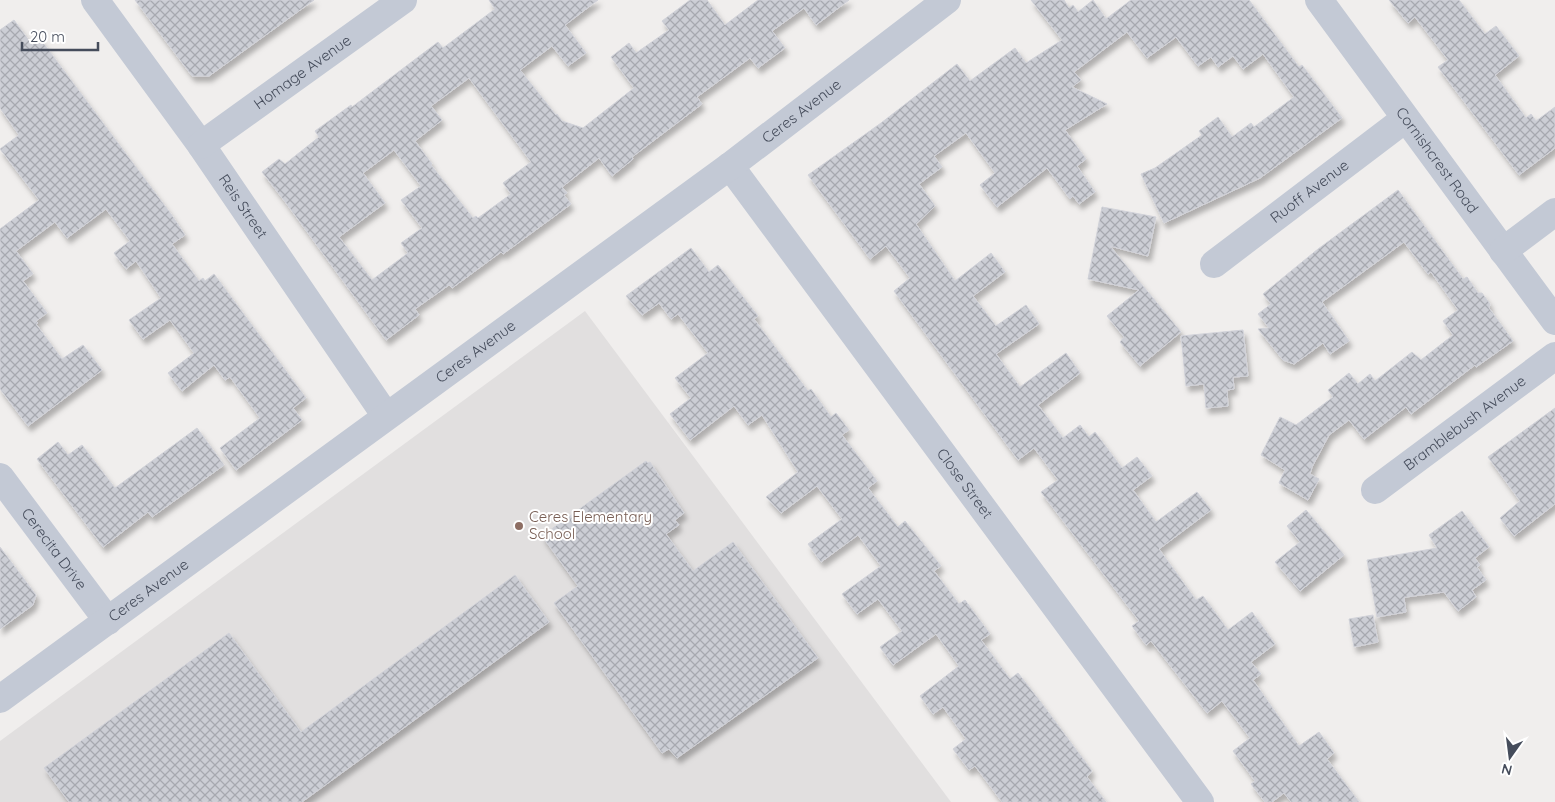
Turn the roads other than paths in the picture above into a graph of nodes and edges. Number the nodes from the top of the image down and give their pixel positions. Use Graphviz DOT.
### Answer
graph roads {
  1 [pos="95,0"];
  2 [pos="403,0"];
  3 [pos="948,0"];
  4 [pos="1319,0"];
  5 [pos="1405,119"];
  6 [pos="201,145"];
  7 [pos="730,166"];
  8 [pos="1555,212"];
  9 [pos="1503,251"];
  10 [pos="1214,264"];
  11 [pos="1555,321"];
  12 [pos="1555,356"];
  13 [pos="386,416"];
  14 [pos="0,477"];
  15 [pos="1375,490"];
  16 [pos="108,621"];
  17 [pos="0,699"];
  18 [pos="1200,802"];
  1 -- 6 [label="street, Reis Street"];
  2 -- 6 [label="street, Homage Avenue"];
  3 -- 7 [label="street, Ceres Avenue"];
  4 -- 5 [label="street, Cornishcrest Road"];
  5 -- 9 [label="street, Cornishcrest Road"];
  5 -- 10 [label="street, Ruoff Avenue"];
  6 -- 13 [label="street, Reis Street"];
  7 -- 13 [label="street, Ceres Avenue"];
  7 -- 18 [label="street, Close Street"];
  8 -- 9 [label="street"];
  9 -- 11 [label="street, Cornishcrest Road"];
  12 -- 15 [label="street, Bramblebush Avenue"];
  13 -- 16 [label="street, Ceres Avenue"];
  14 -- 16 [label="street, Cerecita Drive"];
  16 -- 17 [label="street, Ceres Avenue"];
}
